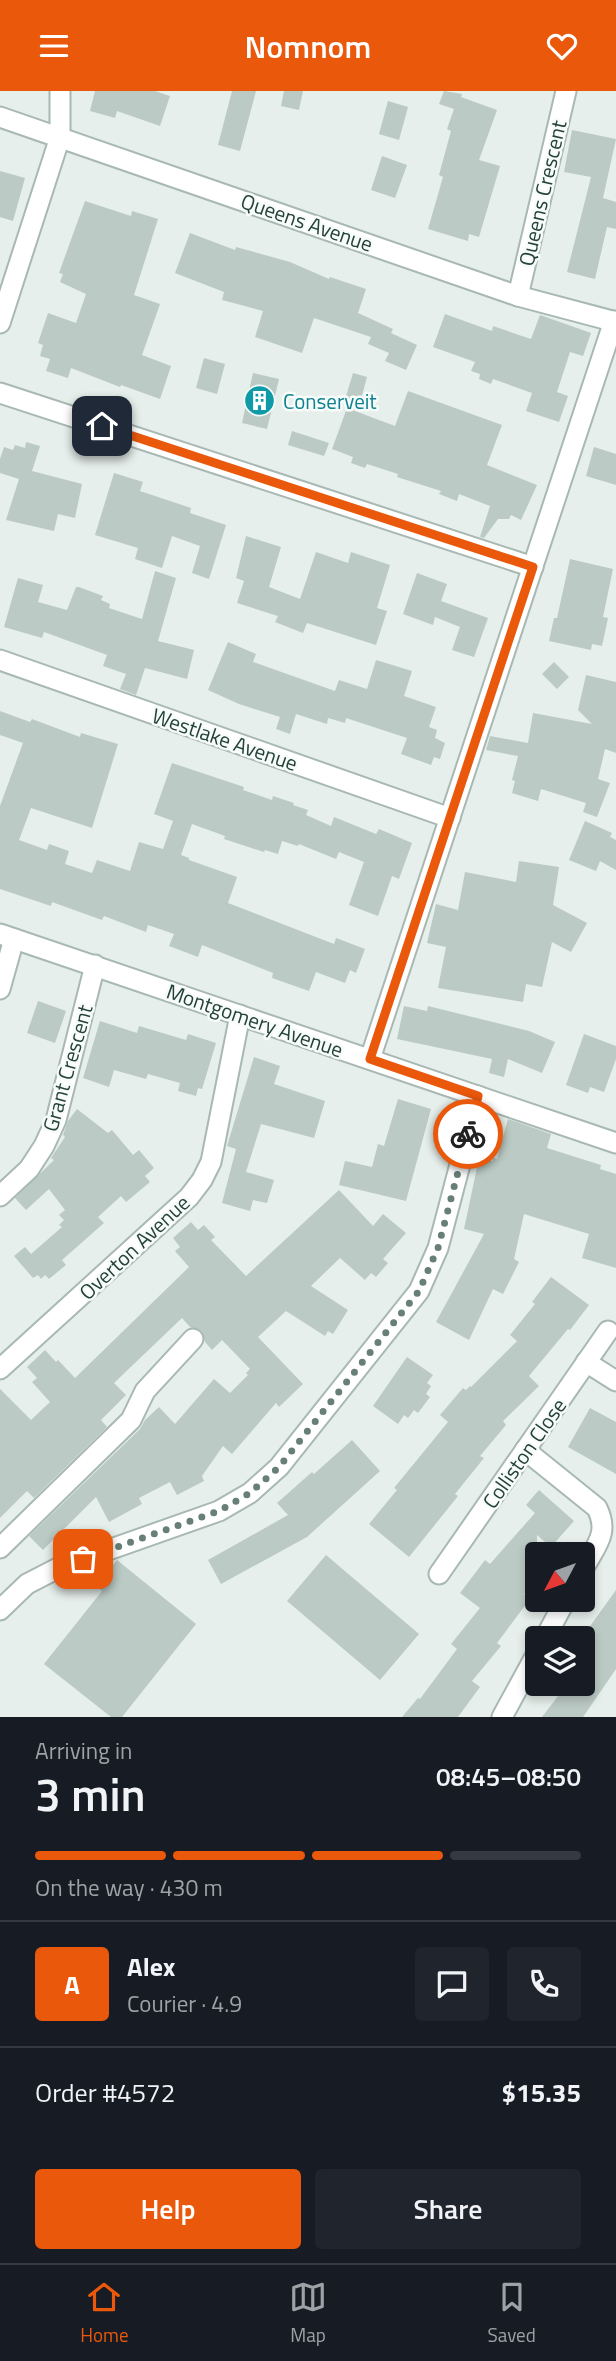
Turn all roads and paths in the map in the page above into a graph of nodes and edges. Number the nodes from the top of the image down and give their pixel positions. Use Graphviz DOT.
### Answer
graph roads {
  1 [pos="60,91"];
  2 [pos="566,91"];
  3 [pos="0,117"];
  4 [pos="61,137"];
  5 [pos="518,296"];
  6 [pos="615,322"];
  7 [pos="0,323"];
  8 [pos="0,393"];
  9 [pos="533,567"];
  10 [pos="0,660"];
  11 [pos="450,818"];
  12 [pos="7,936"];
  13 [pos="95,965"];
  14 [pos="0,989"];
  15 [pos="240,1015"];
  16 [pos="370,1059"];
  17 [pos="478,1096"];
  18 [pos="616,1143"];
  19 [pos="0,1196"];
  20 [pos="608,1331"];
  21 [pos="193,1339"];
  22 [pos="586,1363"];
  23 [pos="0,1369"];
  24 [pos="616,1381"];
  25 [pos="526,1450"];
  26 [pos="0,1548"];
  27 [pos="595,1548"];
  28 [pos="439,1574"];
  29 [pos="0,1610"];
  30 [pos="525,1675"];
  31 [pos="502,1717"];
  1 -- 4 [label="street"];
  2 -- 5 [label="street, Queens Crescent"];
  3 -- 4 [label="street, Queens Avenue"];
  4 -- 5 [label="street, Queens Avenue"];
  4 -- 7 [label="street"];
  5 -- 6 [label="street, Queens Avenue"];
  6 -- 9 [label="street, Montgomery Avenue"];
  8 -- 9 [label="street"];
  9 -- 11 [label="street, Montgomery Avenue"];
  10 -- 11 [label="street, Westlake Avenue"];
  11 -- 16 [label="street, Montgomery Avenue"];
  12 -- 13 [label="street, Montgomery Avenue"];
  12 -- 14 [label="street"];
  13 -- 15 [label="street, Montgomery Avenue"];
  13 -- 19 [label="street, Grant Crescent"];
  15 -- 16 [label="street, Montgomery Avenue"];
  15 -- 23 [label="street, Overton Avenue"];
  16 -- 17 [label="street"];
  17 -- 18 [label="street"];
  17 -- 29 [label="street"];
  20 -- 22 [label="street, Colliston Close"];
  21 -- 26 [label="street"];
  22 -- 24 [label="street"];
  22 -- 25 [label="street, Colliston Close"];
  25 -- 27 [label="street"];
  25 -- 28 [label="street, Colliston Close"];
  30 -- 31 [label="street"];
}
